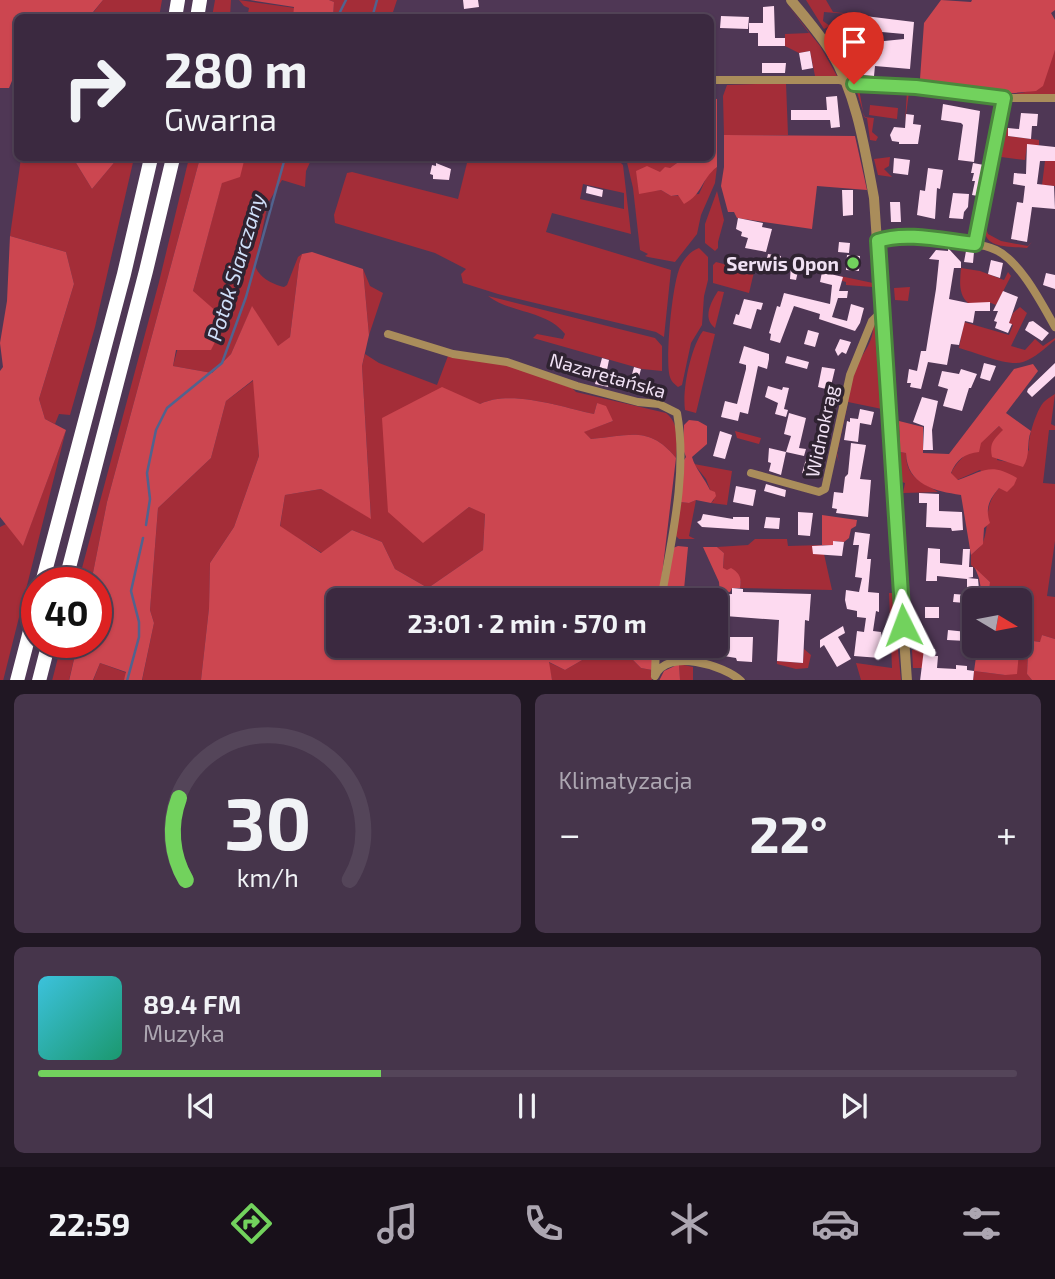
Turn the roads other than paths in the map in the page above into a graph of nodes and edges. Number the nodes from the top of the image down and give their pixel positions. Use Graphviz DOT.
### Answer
graph roads {
  1 [pos="791,0"];
  2 [pos="714,80"];
  3 [pos="845,82"];
  4 [pos="1004,98"];
  5 [pos="1055,98"];
  6 [pos="150,161"];
  7 [pos="172,161"];
  8 [pos="878,241"];
  9 [pos="975,244"];
  10 [pos="883,315"];
  11 [pos="1054,320"];
  12 [pos="388,334"];
  13 [pos="751,473"];
  14 [pos="46,567"];
  15 [pos="69,567"];
  16 [pos="664,588"];
  17 [pos="23,658"];
  18 [pos="45,658"];
  19 [pos="655,658"];
  20 [pos="654,678"];
  21 [pos="17,680"];
  22 [pos="39,680"];
  23 [pos="740,680"];
  24 [pos="907,680"];
  1 -- 3 [label="street"];
  2 -- 3 [label="street"];
  3 -- 4 [label="street"];
  3 -- 8 [label="street"];
  4 -- 5 [label="street"];
  4 -- 9 [label="street"];
  6 -- 14 [label="highway"];
  7 -- 15 [label="highway"];
  8 -- 9 [label="street"];
  8 -- 10 [label="street"];
  9 -- 11 [label="street"];
  10 -- 13 [label="street, Widnokrąg"];
  10 -- 24 [label="street"];
  12 -- 16 [label="street, Nazaretańska"];
  17 -- 21 [label="highway"];
  18 -- 22 [label="highway"];
  19 -- 20 [label="street"];
  20 -- 23 [label="street"];
}
